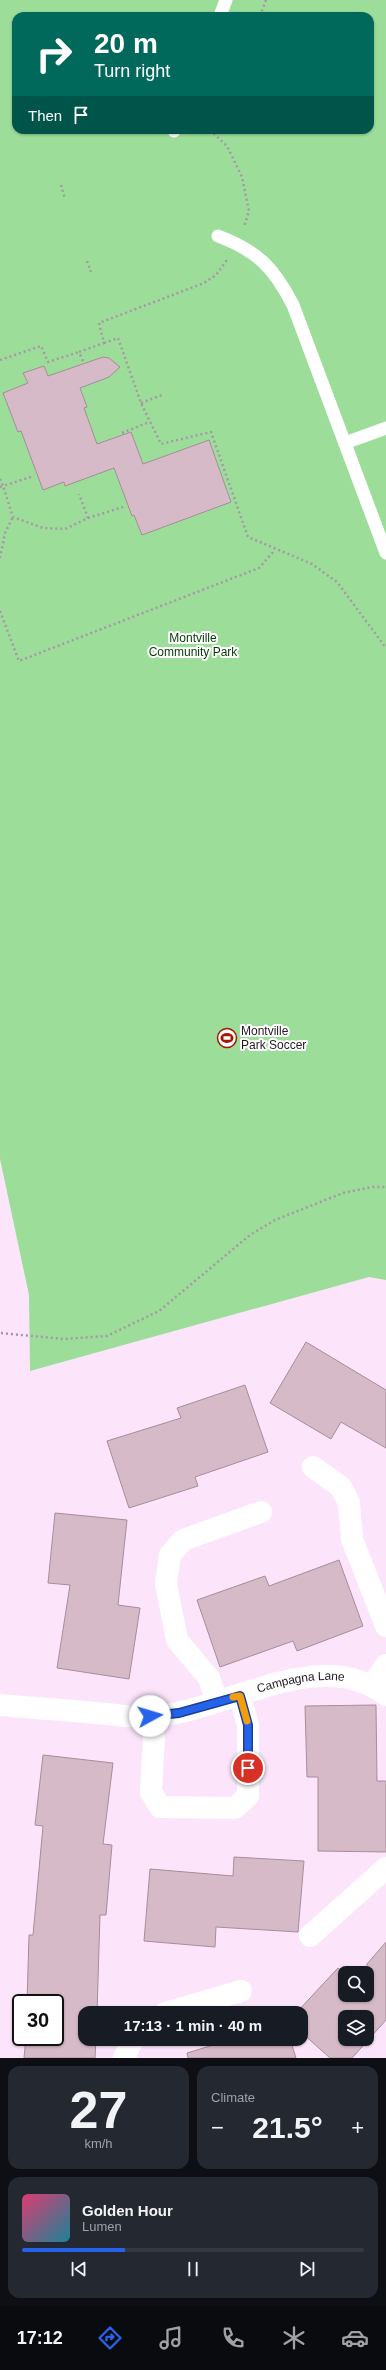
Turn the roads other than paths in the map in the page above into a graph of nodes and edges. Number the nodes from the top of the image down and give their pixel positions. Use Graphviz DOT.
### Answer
graph roads {
  1 [pos="226,0"];
  2 [pos="222,12"];
  3 [pos="218,236"];
  4 [pos="386,428"];
  5 [pos="345,443"];
  6 [pos="383,533"];
  7 [pos="386,553"];
  8 [pos="313,1467"];
  9 [pos="261,1512"];
  10 [pos="386,1626"];
  11 [pos="386,1665"];
  12 [pos="379,1690"];
  13 [pos="240,1696"];
  14 [pos="217,1702"];
  15 [pos="0,1705"];
  16 [pos="150,1716"];
  17 [pos="386,1868"];
  18 [pos="310,1936"];
  19 [pos="241,1992"];
  20 [pos="190,2006"];
  21 [pos="130,2046"];
  22 [pos="124,2058"];
  1 -- 2 [label="lane"];
  3 -- 5 [label="lane"];
  4 -- 5 [label="lane"];
  5 -- 6 [label="lane"];
  6 -- 7 [label="lane"];
  8 -- 10 [label="street"];
  9 -- 14 [label="street"];
  11 -- 12 [label="street"];
  12 -- 13 [label="street, Campagna Lane"];
  13 -- 14 [label="street, Campagna Lane"];
  13 -- 16 [label="street"];
  14 -- 16 [label="street, Campagna Lane"];
  15 -- 16 [label="street, Campagna Lane"];
  17 -- 18 [label="street"];
  19 -- 20 [label="street"];
  21 -- 22 [label="street"];
}
